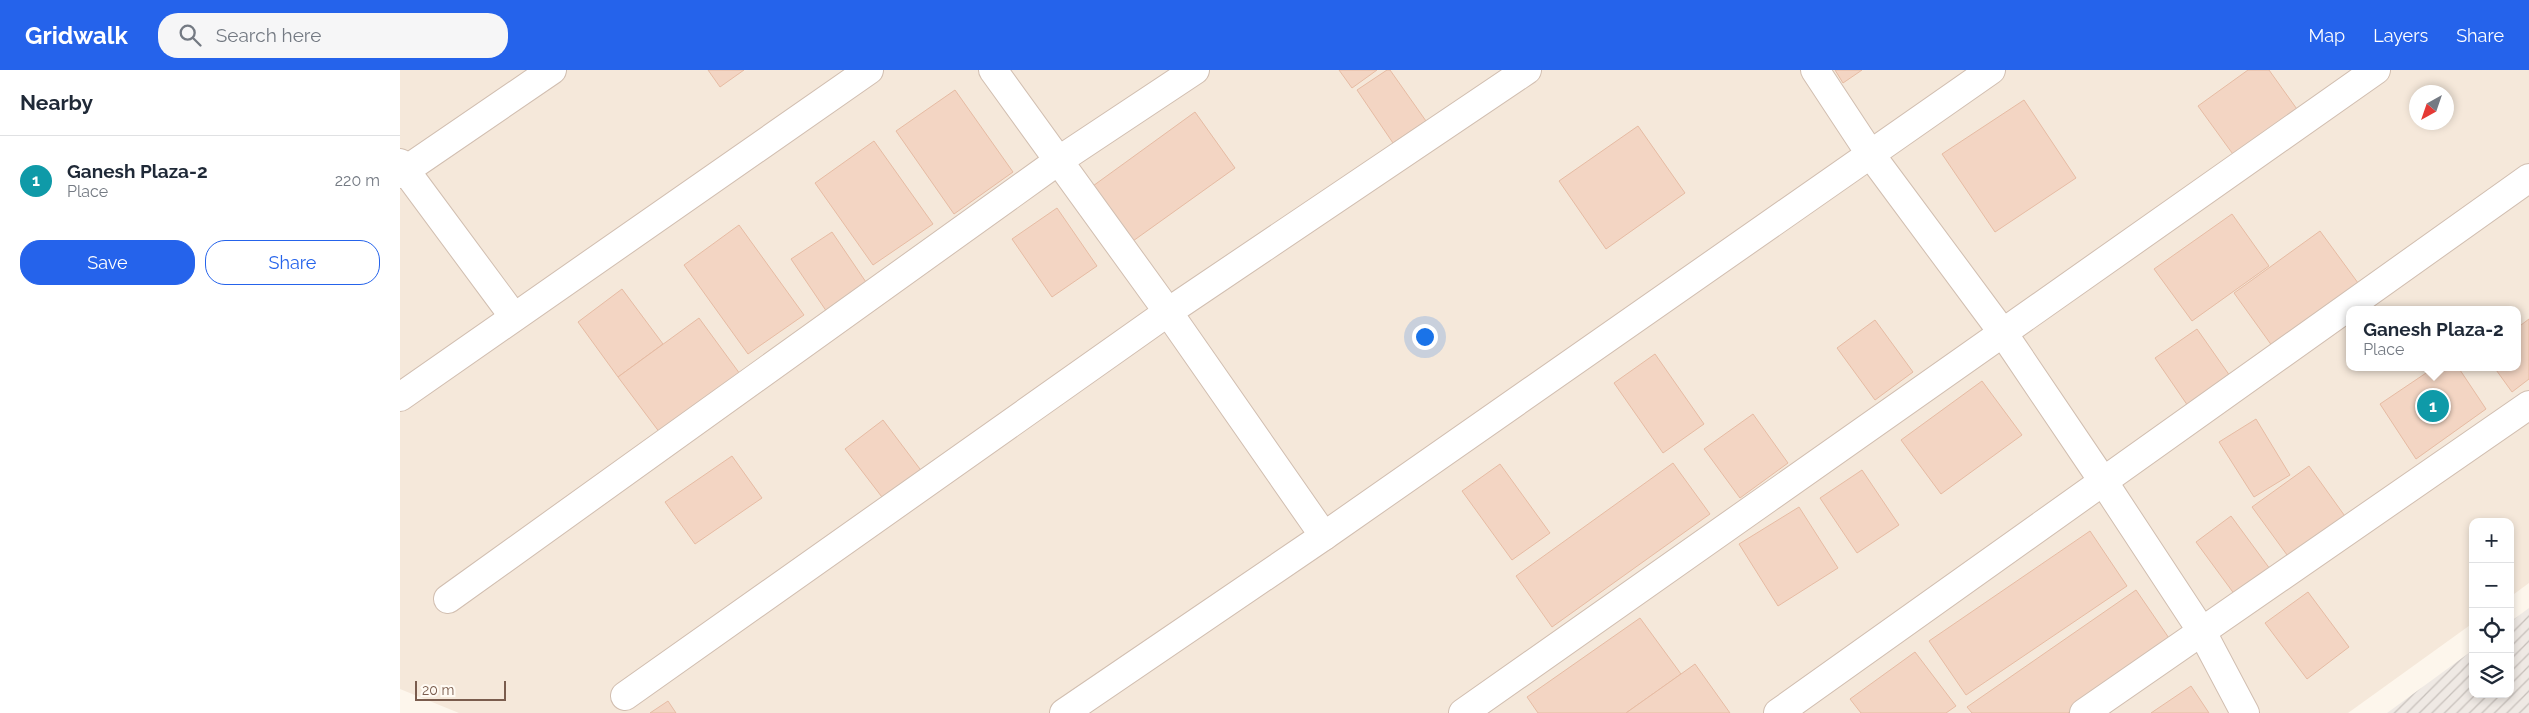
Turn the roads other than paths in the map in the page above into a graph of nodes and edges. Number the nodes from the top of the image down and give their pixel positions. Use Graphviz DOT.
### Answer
graph roads {
  1 [pos="552,70"];
  2 [pos="869,70"];
  3 [pos="993,70"];
  4 [pos="1195,70"];
  5 [pos="1527,70"];
  6 [pos="1814,70"];
  7 [pos="1991,70"];
  8 [pos="2376,70"];
  9 [pos="1871,156"];
  10 [pos="1058,162"];
  11 [pos="402,169"];
  12 [pos="2529,178"];
  13 [pos="2349,306"];
  14 [pos="2346,308"];
  15 [pos="1168,312"];
  16 [pos="514,317"];
  17 [pos="2003,332"];
  18 [pos="400,397"];
  19 [pos="2529,405"];
  20 [pos="2104,481"];
  21 [pos="1324,536"];
  22 [pos="448,599"];
  23 [pos="2201,630"];
  24 [pos="624,696"];
  25 [pos="1064,713"];
  26 [pos="1463,713"];
  27 [pos="1778,713"];
  28 [pos="2084,713"];
  29 [pos="2245,713"];
  1 -- 11 [label="street"];
  2 -- 16 [label="street"];
  3 -- 10 [label="street"];
  4 -- 10 [label="street"];
  5 -- 15 [label="street"];
  6 -- 9 [label="street"];
  7 -- 9 [label="street"];
  8 -- 17 [label="street"];
  9 -- 17 [label="street"];
  9 -- 21 [label="street"];
  10 -- 15 [label="street"];
  10 -- 22 [label="street"];
  11 -- 16 [label="street"];
  12 -- 13 [label="street"];
  14 -- 20 [label="street"];
  15 -- 21 [label="street"];
  15 -- 24 [label="street"];
  16 -- 18 [label="street"];
  17 -- 20 [label="street"];
  17 -- 26 [label="street"];
  19 -- 23 [label="street"];
  20 -- 23 [label="street"];
  20 -- 27 [label="street"];
  21 -- 25 [label="street"];
  23 -- 28 [label="street"];
  23 -- 29 [label="street"];
}
